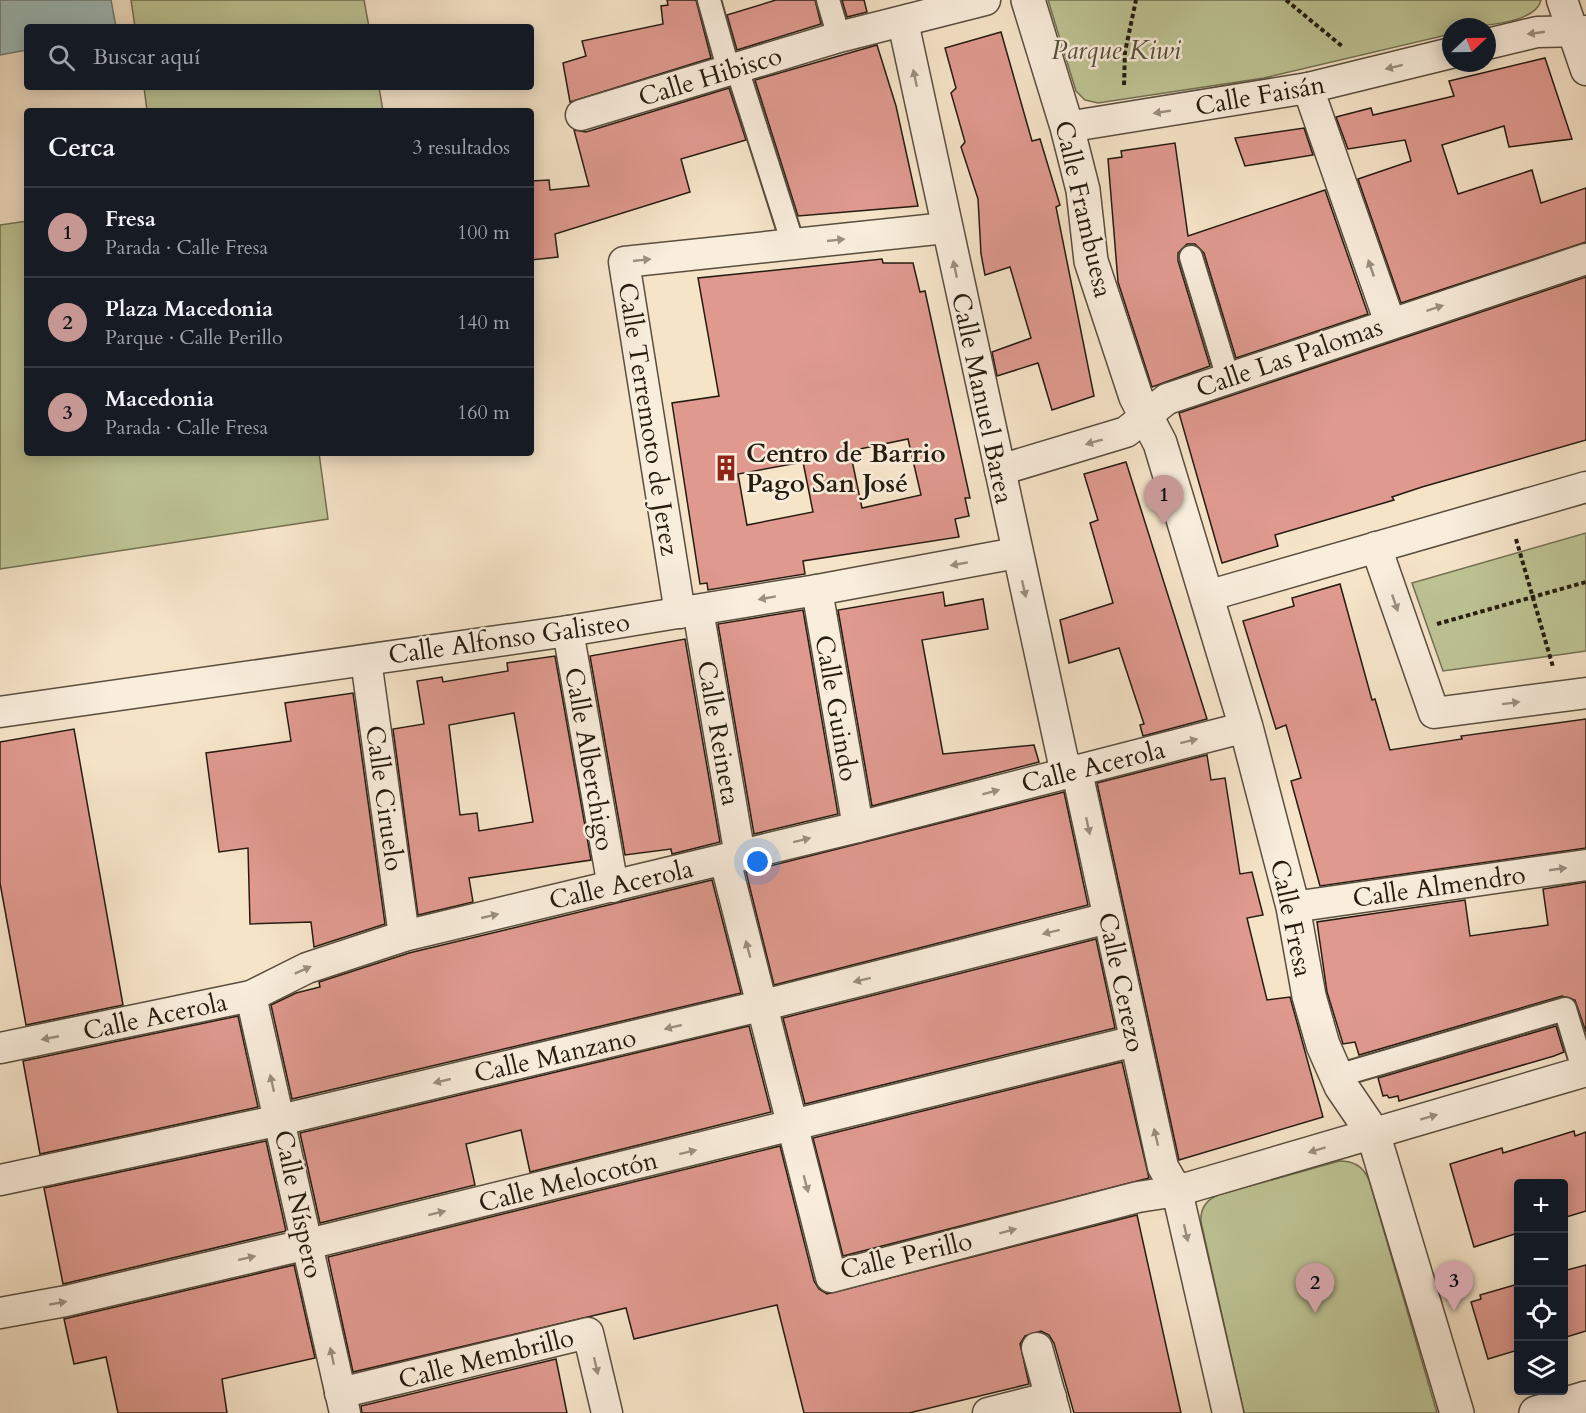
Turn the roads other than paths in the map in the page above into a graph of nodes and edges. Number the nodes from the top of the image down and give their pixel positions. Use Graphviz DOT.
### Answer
graph roads {
  1 [pos="709,0"];
  2 [pos="828,0"];
  3 [pos="985,0"];
  4 [pos="1028,0"];
  5 [pos="1562,0"];
  6 [pos="903,22"];
  7 [pos="1580,31"];
  8 [pos="839,37"];
  9 [pos="1496,42"];
  10 [pos="1442,55"];
  11 [pos="733,69"];
  12 [pos="1586,70"];
  13 [pos="1308,88"];
  14 [pos="581,115"];
  15 [pos="1067,127"];
  16 [pos="946,228"];
  17 [pos="794,244"];
  18 [pos="1191,257"];
  19 [pos="1586,259"];
  20 [pos="1390,323"];
  21 [pos="1228,378"];
  22 [pos="1145,416"];
  23 [pos="1000,470"];
  24 [pos="1586,486"];
  25 [pos="1376,547"];
  26 [pos="1016,553"];
  27 [pos="817,590"];
  28 [pos="1207,596"];
  29 [pos="689,611"];
  30 [pos="568,631"];
  31 [pos="366,660"];
  32 [pos="1574,695"];
  33 [pos="0,712"];
  34 [pos="1246,727"];
  35 [pos="1071,771"];
  36 [pos="858,827"];
  37 [pos="732,858"];
  38 [pos="1586,865"];
  39 [pos="613,887"];
  40 [pos="1293,907"];
  41 [pos="1108,918"];
  42 [pos="404,936"];
  43 [pos="251,996"];
  44 [pos="764,1005"];
  45 [pos="1135,1041"];
  46 [pos="0,1048"];
  47 [pos="1585,1071"];
  48 [pos="1337,1076"];
  49 [pos="280,1120"];
  50 [pos="792,1127"];
  51 [pos="1373,1133"];
  52 [pos="0,1180"];
  53 [pos="1177,1191"];
  54 [pos="308,1244"];
  55 [pos="0,1313"];
  56 [pos="1037,1348"];
  57 [pos="1586,1398"];
  58 [pos="342,1403"];
  59 [pos="1053,1405"];
  60 [pos="607,1413"];
  61 [pos="988,1413"];
  62 [pos="1228,1413"];
  63 [pos="1457,1413"];
  64 [pos="1536,1413"];
  1 -- 11 [label="street"];
  2 -- 8 [label="street"];
  3 -- 6 [label="street, Calle Hibisco"];
  4 -- 15 [label="street, Calle Frambuesa"];
  5 -- 7 [label="street"];
  6 -- 8 [label="street, Calle Hibisco"];
  16 -- 6 [label="street, Calle Manuel Barea, one-way"];
  7 -- 9 [label="street, one-way"];
  7 -- 12 [label="street"];
  8 -- 11 [label="street, Calle Hibisco"];
  10 -- 13 [label="street, Calle Faisán, one-way"];
  11 -- 14 [label="street, Calle Hibisco"];
  11 -- 17 [label="street"];
  13 -- 15 [label="street, Calle Faisán, one-way"];
  20 -- 13 [label="street, one-way"];
  15 -- 22 [label="street, Calle Frambuesa"];
  17 -- 16 [label="street, Calle Terremoto de Jerez, one-way"];
  23 -- 16 [label="street, Calle Manuel Barea, one-way"];
  29 -- 17 [label="street, Calle Terremoto de Jerez, one-way"];
  18 -- 21 [label="street"];
  20 -- 19 [label="street, Calle Las Palomas, one-way"];
  20 -- 21 [label="street, Calle Las Palomas"];
  21 -- 22 [label="street, Calle Las Palomas"];
  22 -- 23 [label="street, Calle Las Palomas, one-way"];
  22 -- 28 [label="street, Calle Fresa"];
  23 -- 26 [label="street, Calle Manuel Barea"];
  24 -- 25 [label="street"];
  25 -- 28 [label="street"];
  25 -- 32 [label="street, one-way"];
  26 -- 27 [label="street, Calle Alfonso Galisteo, one-way"];
  26 -- 35 [label="street, Calle Manuel Barea, one-way"];
  27 -- 29 [label="street, Calle Alfonso Galisteo, one-way"];
  27 -- 36 [label="street, Calle Guindo"];
  28 -- 34 [label="street, Calle Fresa"];
  29 -- 30 [label="street, Calle Alfonso Galisteo"];
  29 -- 37 [label="street, Calle Reineta"];
  30 -- 31 [label="street, Calle Alfonso Galisteo"];
  30 -- 39 [label="street, Calle Alberchigo"];
  31 -- 33 [label="street, Calle Alfonso Galisteo"];
  31 -- 42 [label="street, Calle Ciruelo"];
  35 -- 34 [label="street, Calle Acerola, one-way"];
  34 -- 40 [label="street, Calle Fresa"];
  36 -- 35 [label="street, Calle Acerola, one-way"];
  35 -- 41 [label="street, Calle Cerezo, one-way"];
  37 -- 36 [label="street, Calle Acerola, one-way"];
  37 -- 39 [label="street, Calle Acerola"];
  44 -- 37 [label="street, Calle Perillo, one-way"];
  40 -- 38 [label="street, Calle Almendro, one-way"];
  42 -- 39 [label="street, Calle Acerola, one-way"];
  40 -- 48 [label="street, Calle Fresa"];
  41 -- 44 [label="street, Calle Manzano, one-way"];
  41 -- 45 [label="street, Calle Cerezo"];
  43 -- 42 [label="street, Calle Acerola, one-way"];
  43 -- 46 [label="street, Calle Acerola, one-way"];
  49 -- 43 [label="street, Calle Níspero, one-way"];
  44 -- 49 [label="street, Calle Manzano, one-way"];
  44 -- 50 [label="street, Calle Perillo"];
  45 -- 50 [label="street, Calle Melocotón"];
  53 -- 45 [label="street, Calle Cerezo, one-way"];
  47 -- 48 [label="street"];
  51 -- 47 [label="street, one-way"];
  48 -- 51 [label="street, Calle Fresa"];
  49 -- 52 [label="street, Calle Manzano"];
  49 -- 54 [label="street, Calle Níspero"];
  50 -- 53 [label="street, Calle Perillo, one-way"];
  54 -- 50 [label="street, Calle Melocotón, one-way"];
  51 -- 53 [label="street, one-way"];
  51 -- 63 [label="street, Calle Fresa"];
  53 -- 62 [label="street, one-way"];
  55 -- 54 [label="street, Calle Melocotón, one-way"];
  58 -- 54 [label="street, Calle Níspero, one-way"];
  56 -- 59 [label="street"];
  57 -- 64 [label="street"];
  58 -- 60 [label="street, Calle Membrillo, one-way"];
  59 -- 61 [label="street"];
}
